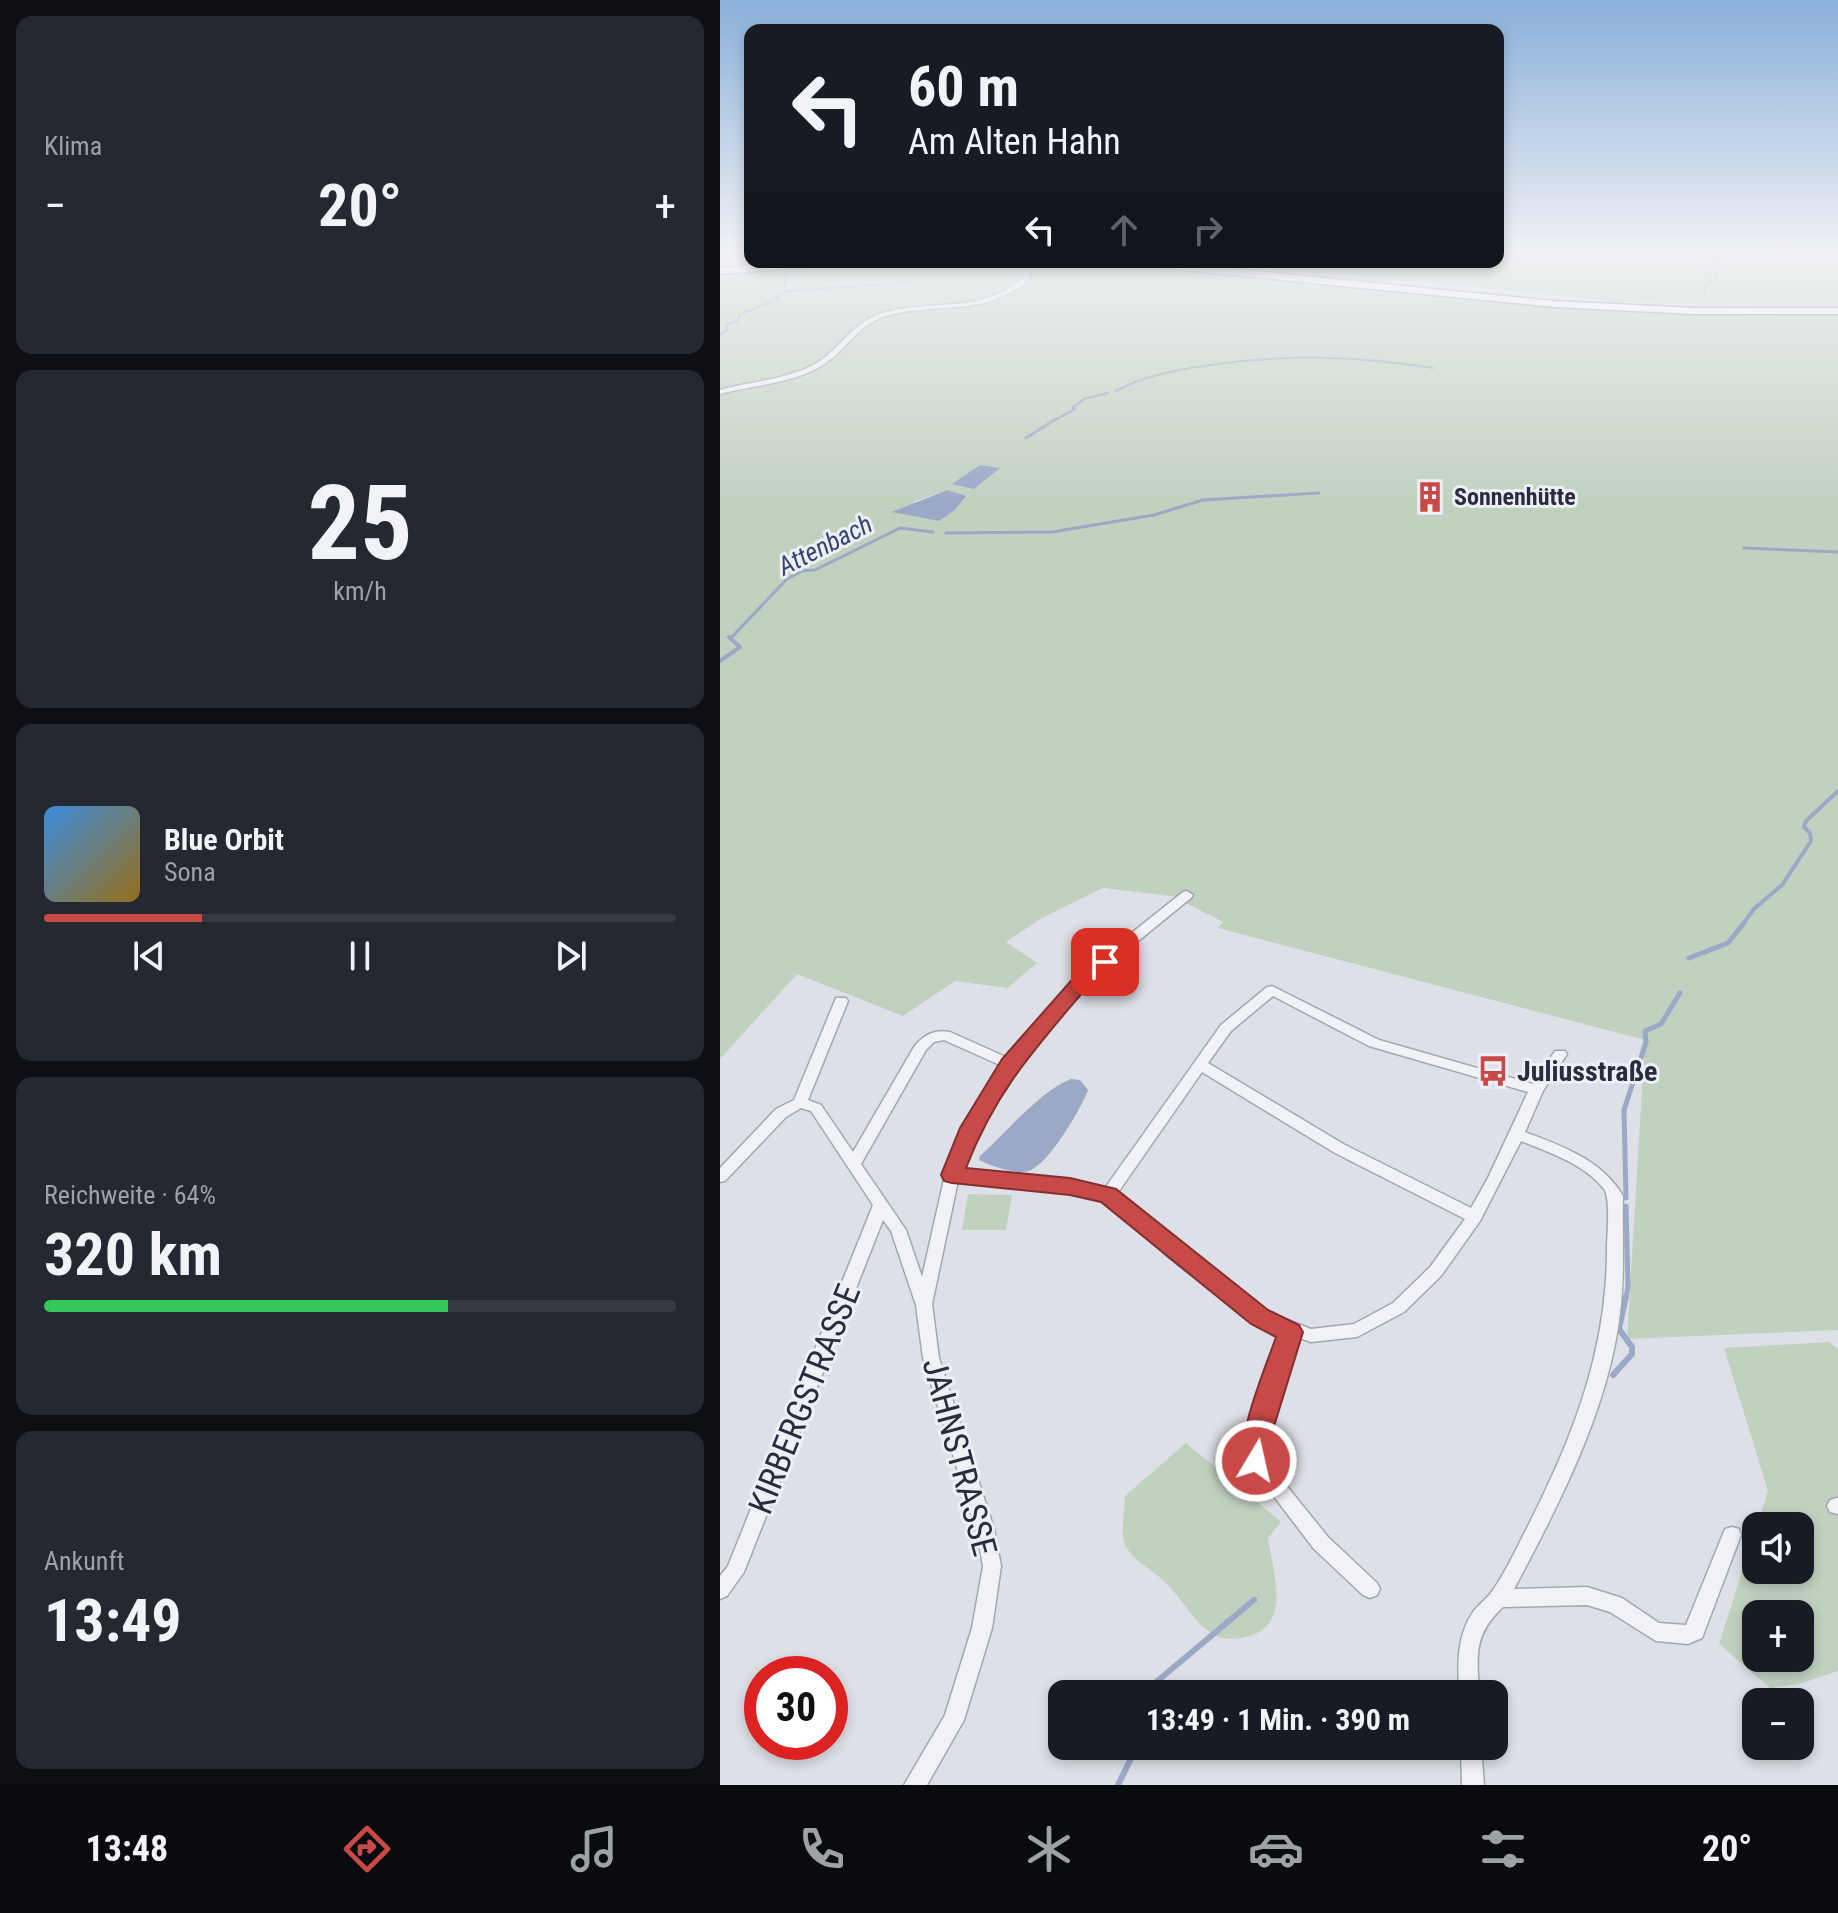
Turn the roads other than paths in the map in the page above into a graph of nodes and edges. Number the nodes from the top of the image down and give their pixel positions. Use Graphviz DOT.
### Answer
graph roads {
  1 [pos="849,336"];
  2 [pos="720,392"];
  3 [pos="1187,895"];
  4 [pos="841,1001"];
  5 [pos="1560,1054"];
  6 [pos="1010,1064"];
  7 [pos="1199,1064"];
  8 [pos="1536,1090"];
  9 [pos="800,1103"];
  10 [pos="1516,1134"];
  11 [pos="855,1162"];
  12 [pos="952,1175"];
  13 [pos="720,1177"];
  14 [pos="1108,1195"];
  15 [pos="881,1205"];
  16 [pos="1475,1217"];
  17 [pos="924,1305"];
  18 [pos="1290,1332"];
  19 [pos="1732,1535"];
  20 [pos="1370,1589"];
  21 [pos="720,1590"];
  22 [pos="1499,1598"];
  23 [pos="1468,1680"];
  24 [pos="1472,1760"];
  25 [pos="915,1785"];
  26 [pos="1473,1785"];
  1 -- 2 [label="street"];
  3 -- 6 [label="street, JAHNSTRASSE"];
  4 -- 9 [label="street"];
  5 -- 8 [label="street"];
  6 -- 11 [label="street"];
  6 -- 12 [label="street, JAHNSTRASSE"];
  7 -- 8 [label="street"];
  7 -- 14 [label="street"];
  7 -- 16 [label="street"];
  8 -- 10 [label="street"];
  9 -- 11 [label="street, JAHNSTRASSE"];
  9 -- 13 [label="street"];
  10 -- 16 [label="street"];
  10 -- 22 [label="street"];
  11 -- 15 [label="street, JAHNSTRASSE"];
  12 -- 14 [label="street"];
  12 -- 17 [label="street, JAHNSTRASSE"];
  14 -- 18 [label="street"];
  15 -- 17 [label="street, JAHNSTRASSE"];
  15 -- 21 [label="street, KIRBERGSTRASSE"];
  16 -- 18 [label="street"];
  17 -- 25 [label="street, JAHNSTRASSE"];
  18 -- 20 [label="street"];
  19 -- 22 [label="street"];
  22 -- 23 [label="street"];
  24 -- 26 [label="street"];
}
